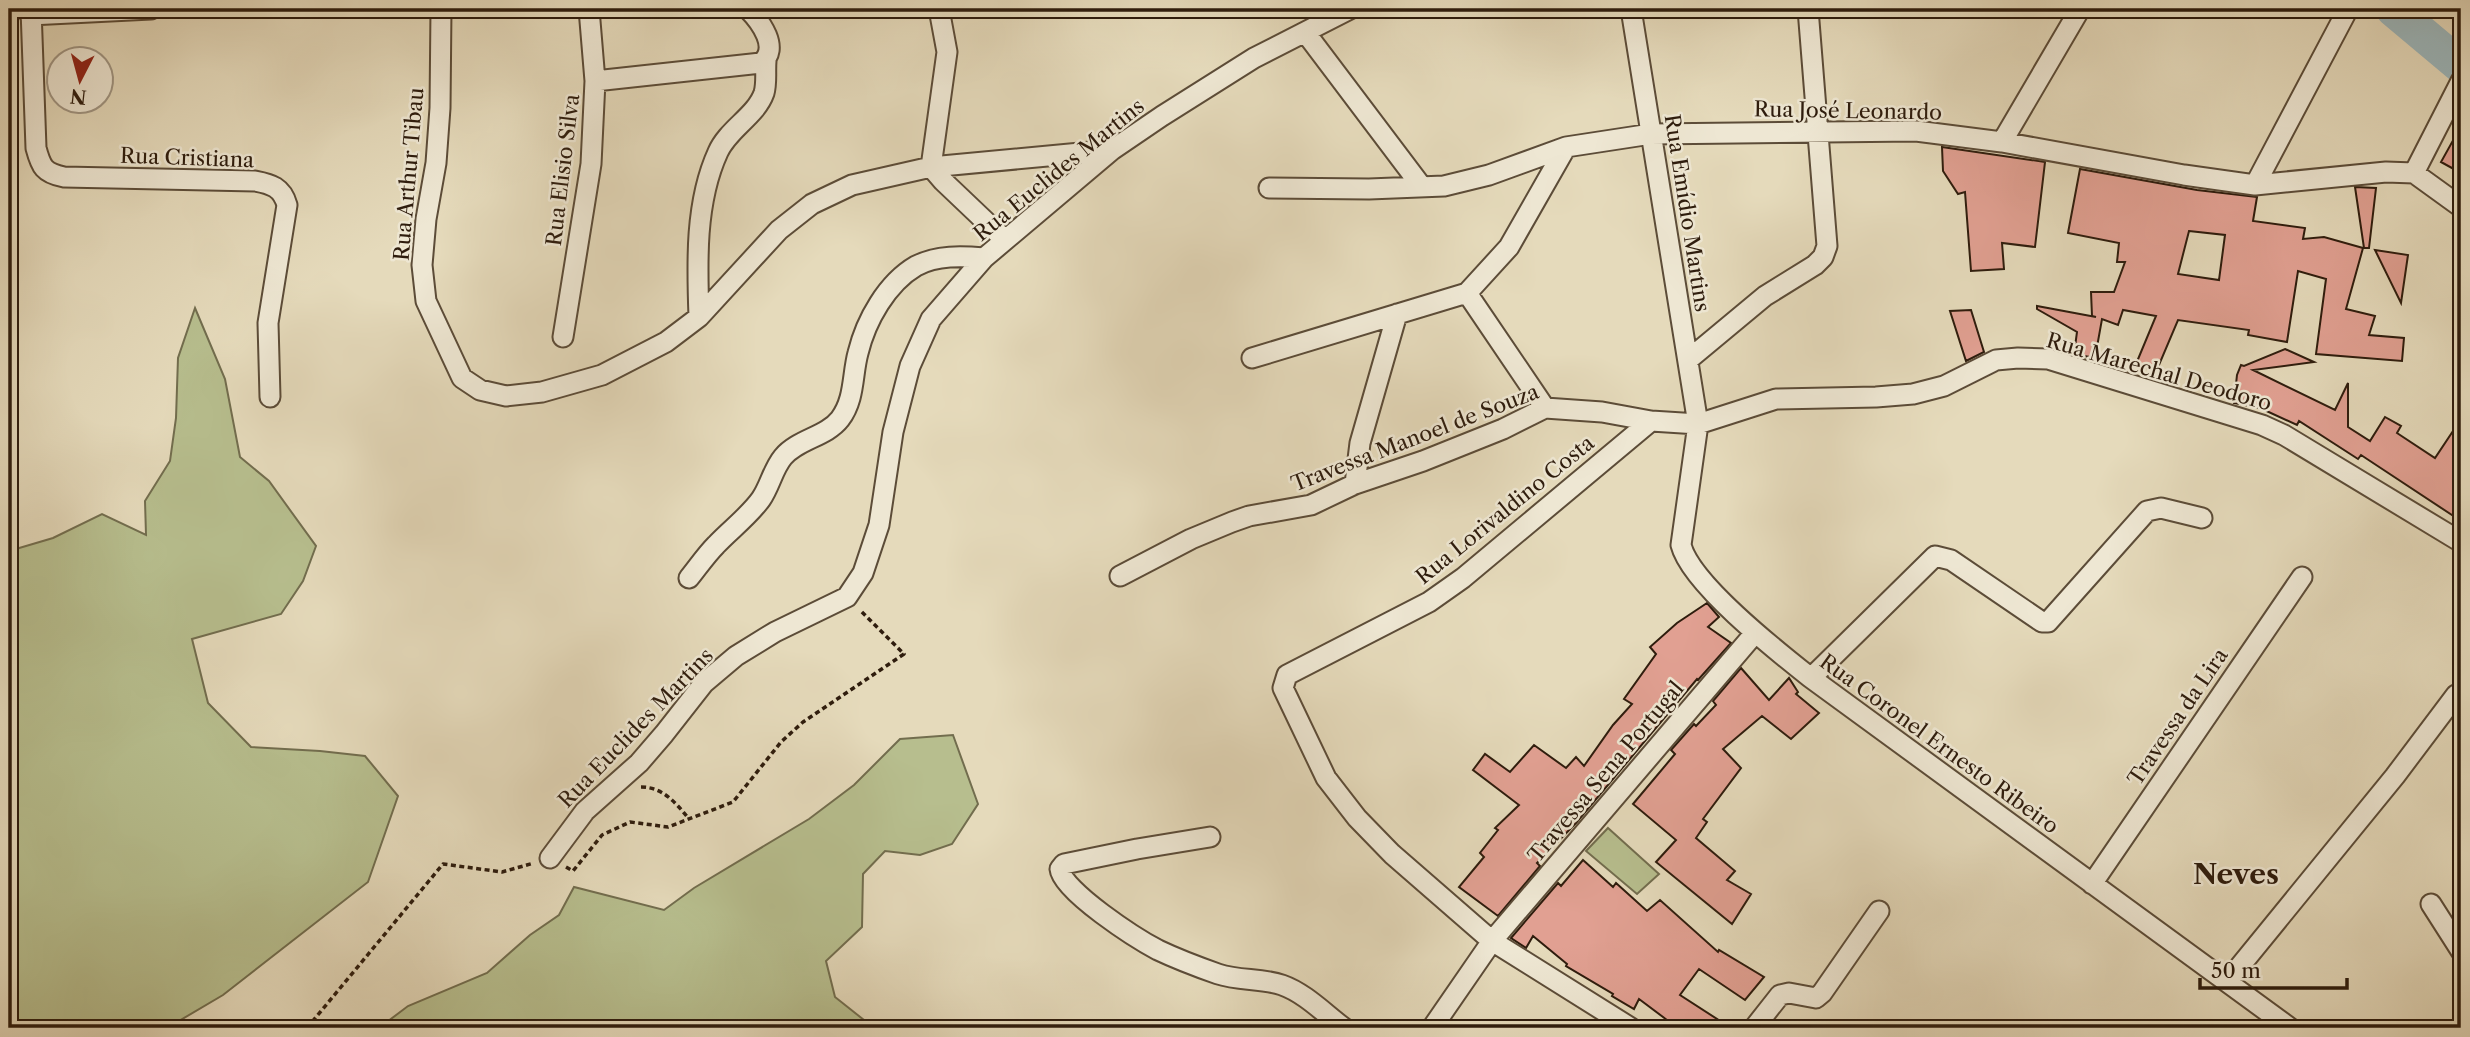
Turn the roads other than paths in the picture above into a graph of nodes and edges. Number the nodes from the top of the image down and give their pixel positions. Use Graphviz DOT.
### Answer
graph roads {
  1 [pos="151,9"];
  2 [pos="441,9"];
  3 [pos="589,9"];
  4 [pos="748,9"];
  5 [pos="940,9"];
  6 [pos="1350,9"];
  7 [pos="1631,9"];
  8 [pos="1808,9"];
  9 [pos="2080,9"];
  10 [pos="2347,9"];
  11 [pos="30,12"];
  12 [pos="1305,32"];
  13 [pos="766,61"];
  14 [pos="596,81"];
  15 [pos="2461,81"];
  16 [pos="1818,132"];
  17 [pos="1651,134"];
  18 [pos="2002,142"];
  19 [pos="1566,147"];
  20 [pos="1112,150"];
  21 [pos="931,167"];
  22 [pos="2414,173"];
  23 [pos="2255,185"];
  24 [pos="1422,187"];
  25 [pos="1269,188"];
  26 [pos="2461,206"];
  27 [pos="1004,239"];
  28 [pos="984,258"];
  29 [pos="1467,293"];
  30 [pos="1397,314"];
  31 [pos="699,317"];
  32 [pos="563,337"];
  33 [pos="1252,358"];
  34 [pos="1688,360"];
  35 [pos="270,397"];
  36 [pos="1545,408"];
  37 [pos="1651,421"];
  38 [pos="1698,424"];
  39 [pos="1355,484"];
  40 [pos="2202,518"];
  41 [pos="2461,542"];
  42 [pos="1120,576"];
  43 [pos="2302,577"];
  44 [pos="689,578"];
  45 [pos="1755,633"];
  46 [pos="1811,678"];
  47 [pos="2456,695"];
  48 [pos="1210,837"];
  49 [pos="550,858"];
  50 [pos="2092,884"];
  51 [pos="2431,904"];
  52 [pos="1879,911"];
  53 [pos="1492,941"];
  54 [pos="2461,951"];
  55 [pos="2227,982"];
  56 [pos="1344,1028"];
  57 [pos="1432,1028"];
  58 [pos="1631,1028"];
  59 [pos="1754,1028"];
  60 [pos="2290,1028"];
  1 -- 11 [label="street"];
  2 -- 31 [label="street, Rua Arthur Tibau"];
  3 -- 14 [label="street, Rua Elisio Silva"];
  4 -- 13 [label="street"];
  5 -- 21 [label="street"];
  6 -- 12 [label="street, Rua Euclides Martins"];
  7 -- 17 [label="street, Rua Emídio Martins"];
  8 -- 16 [label="street"];
  9 -- 18 [label="street"];
  10 -- 23 [label="street"];
  11 -- 35 [label="street, Rua Cristiana"];
  12 -- 20 [label="street, Rua Euclides Martins"];
  12 -- 24 [label="street"];
  13 -- 14 [label="street"];
  13 -- 31 [label="street"];
  14 -- 32 [label="street, Rua Elisio Silva"];
  15 -- 22 [label="street"];
  16 -- 17 [label="street, Rua José Leonardo"];
  16 -- 18 [label="street, Rua José Leonardo"];
  16 -- 34 [label="street"];
  17 -- 19 [label="street, Rua José Leonardo"];
  17 -- 34 [label="street, Rua Emídio Martins"];
  18 -- 23 [label="street, Rua José Leonardo"];
  19 -- 24 [label="street, Rua José Leonardo"];
  19 -- 29 [label="street"];
  20 -- 21 [label="street, Rua Arthur Tibau"];
  20 -- 27 [label="street, Rua Euclides Martins"];
  21 -- 27 [label="street"];
  21 -- 31 [label="street, Rua Arthur Tibau"];
  22 -- 23 [label="street, Rua José Leonardo"];
  22 -- 26 [label="street"];
  24 -- 25 [label="street, Rua José Leonardo"];
  27 -- 28 [label="street, Rua Euclides Martins"];
  28 -- 44 [label="street"];
  28 -- 49 [label="street, Rua Euclides Martins"];
  29 -- 30 [label="street"];
  29 -- 36 [label="street"];
  30 -- 33 [label="street"];
  30 -- 39 [label="street"];
  34 -- 38 [label="street, Rua Emídio Martins"];
  36 -- 37 [label="street, Travessa Manoel de Souza"];
  36 -- 39 [label="street, Travessa Manoel de Souza"];
  37 -- 38 [label="street, Travessa Manoel de Souza"];
  37 -- 53 [label="street, Rua Lorivaldino Costa"];
  38 -- 41 [label="street, Rua Marechal Deodoro"];
  38 -- 45 [label="street, Rua Coronel Ernesto Ribeiro"];
  39 -- 42 [label="street, Travessa Manoel de Souza"];
  40 -- 46 [label="street"];
  43 -- 50 [label="street, Travessa da Lira"];
  45 -- 46 [label="street, Rua Coronel Ernesto Ribeiro"];
  45 -- 53 [label="street, Travessa Sena Portugal"];
  46 -- 50 [label="street, Rua Coronel Ernesto Ribeiro"];
  47 -- 55 [label="street"];
  48 -- 56 [label="street"];
  50 -- 55 [label="street, Rua Coronel Ernesto Ribeiro"];
  51 -- 54 [label="street"];
  52 -- 59 [label="street"];
  53 -- 57 [label="street, Travessa Sena Portugal"];
  53 -- 58 [label="street"];
  55 -- 60 [label="street, Rua Coronel Ernesto Ribeiro"];
}
